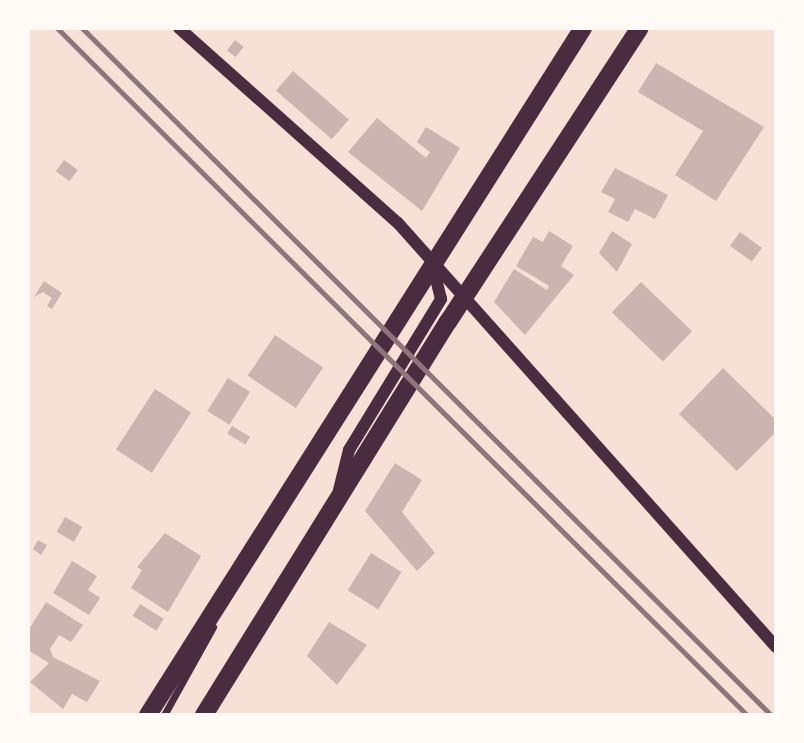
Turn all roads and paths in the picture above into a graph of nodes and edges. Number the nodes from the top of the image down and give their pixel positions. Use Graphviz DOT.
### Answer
graph roads {
  1 [pos="179,28"];
  2 [pos="583,28"];
  3 [pos="640,28"];
  4 [pos="430,260"];
  5 [pos="464,298"];
  6 [pos="332,517"];
  7 [pos="233,581"];
  8 [pos="776,647"];
  9 [pos="148,715"];
  10 [pos="164,715"];
  11 [pos="204,715"];
  1 -- 4 [label="street"];
  2 -- 4 [label="main road"];
  3 -- 5 [label="main road"];
  4 -- 5 [label="street"];
  4 -- 6 [label="street"];
  4 -- 7 [label="main road"];
  5 -- 6 [label="main road"];
  5 -- 8 [label="street"];
  6 -- 11 [label="main road"];
  7 -- 9 [label="main road"];
  7 -- 10 [label="street"];
}
